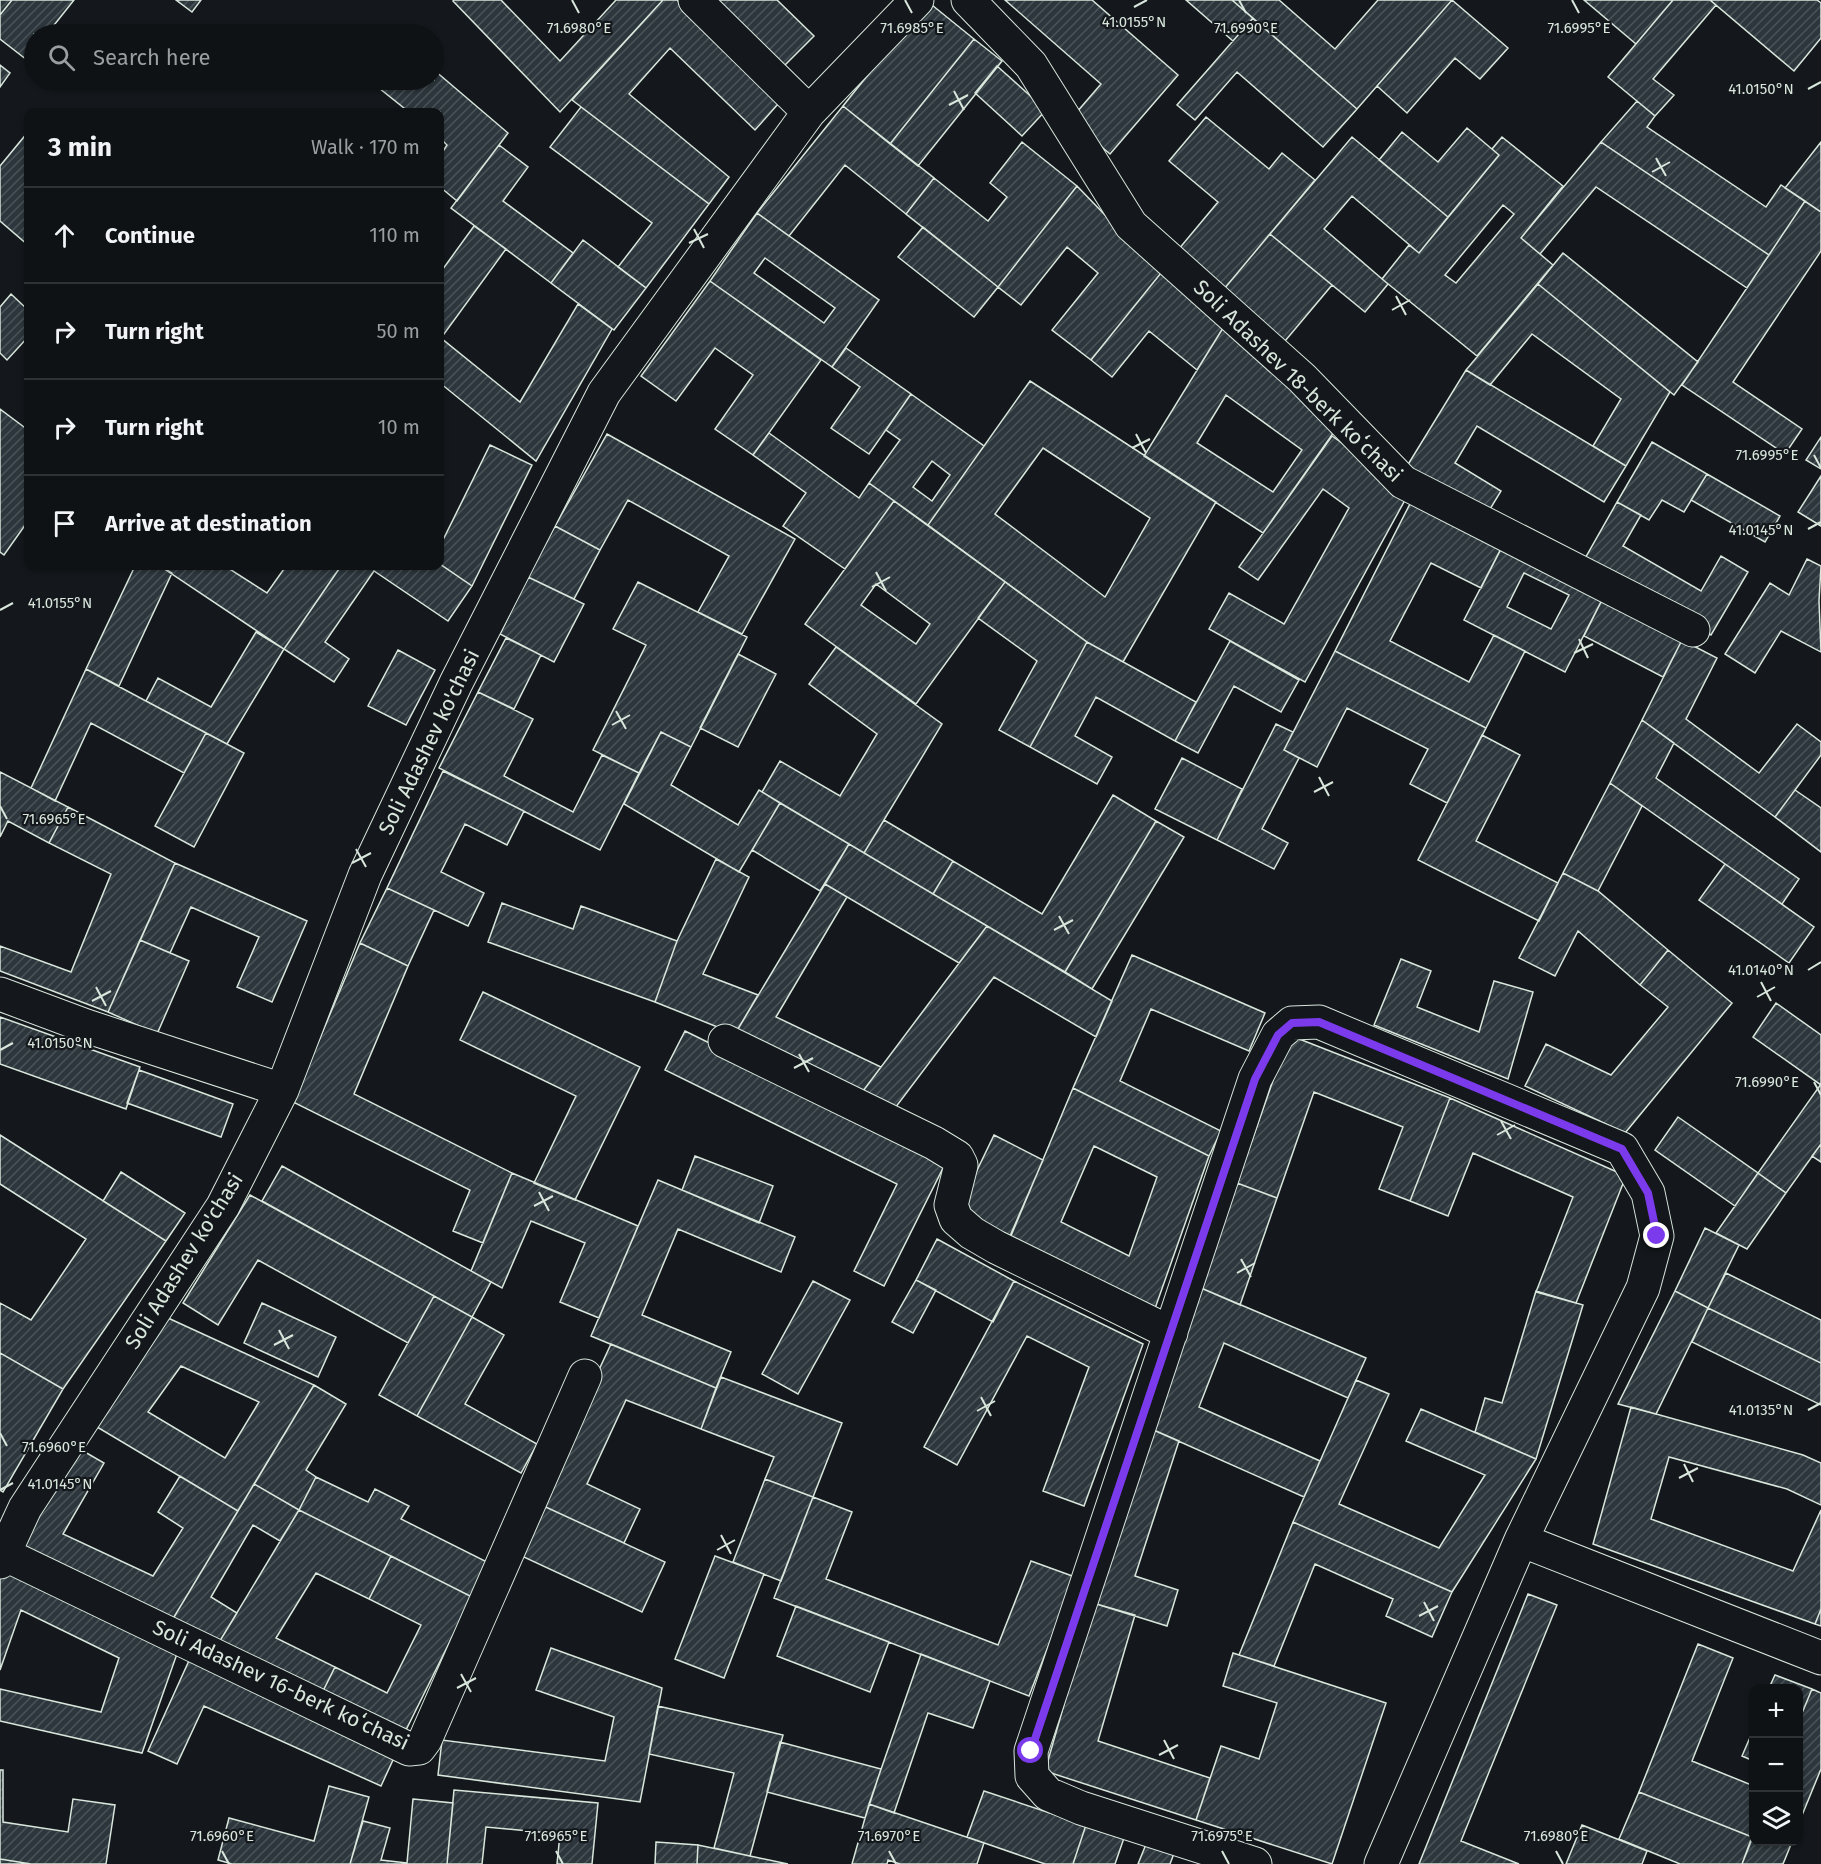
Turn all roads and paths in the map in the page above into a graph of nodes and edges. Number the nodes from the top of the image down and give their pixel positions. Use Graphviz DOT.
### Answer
graph roads {
  1 [pos="695,0"];
  2 [pos="917,0"];
  3 [pos="968,0"];
  4 [pos="809,112"];
  5 [pos="1693,630"];
  6 [pos="0,994"];
  7 [pos="725,1041"];
  8 [pos="282,1090"];
  9 [pos="1171,1333"];
  10 [pos="585,1376"];
  11 [pos="1521,1540"];
  12 [pos="2,1558"];
  13 [pos="1821,1658"];
  14 [pos="1255,1864"];
  15 [pos="1382,1864"];
  1 -- 4 [label="street"];
  2 -- 4 [label="street, Soli Adashev ko'chasi"];
  3 -- 5 [label="street, Soli Adashev 18-berk koʻchasi"];
  4 -- 8 [label="street, Soli Adashev ko'chasi"];
  6 -- 8 [label="street"];
  7 -- 9 [label="street"];
  8 -- 12 [label="street, Soli Adashev ko'chasi"];
  9 -- 11 [label="street"];
  9 -- 14 [label="street"];
  10 -- 12 [label="street, Soli Adashev 16-berk koʻchasi"];
  11 -- 13 [label="street"];
  11 -- 15 [label="street"];
}
